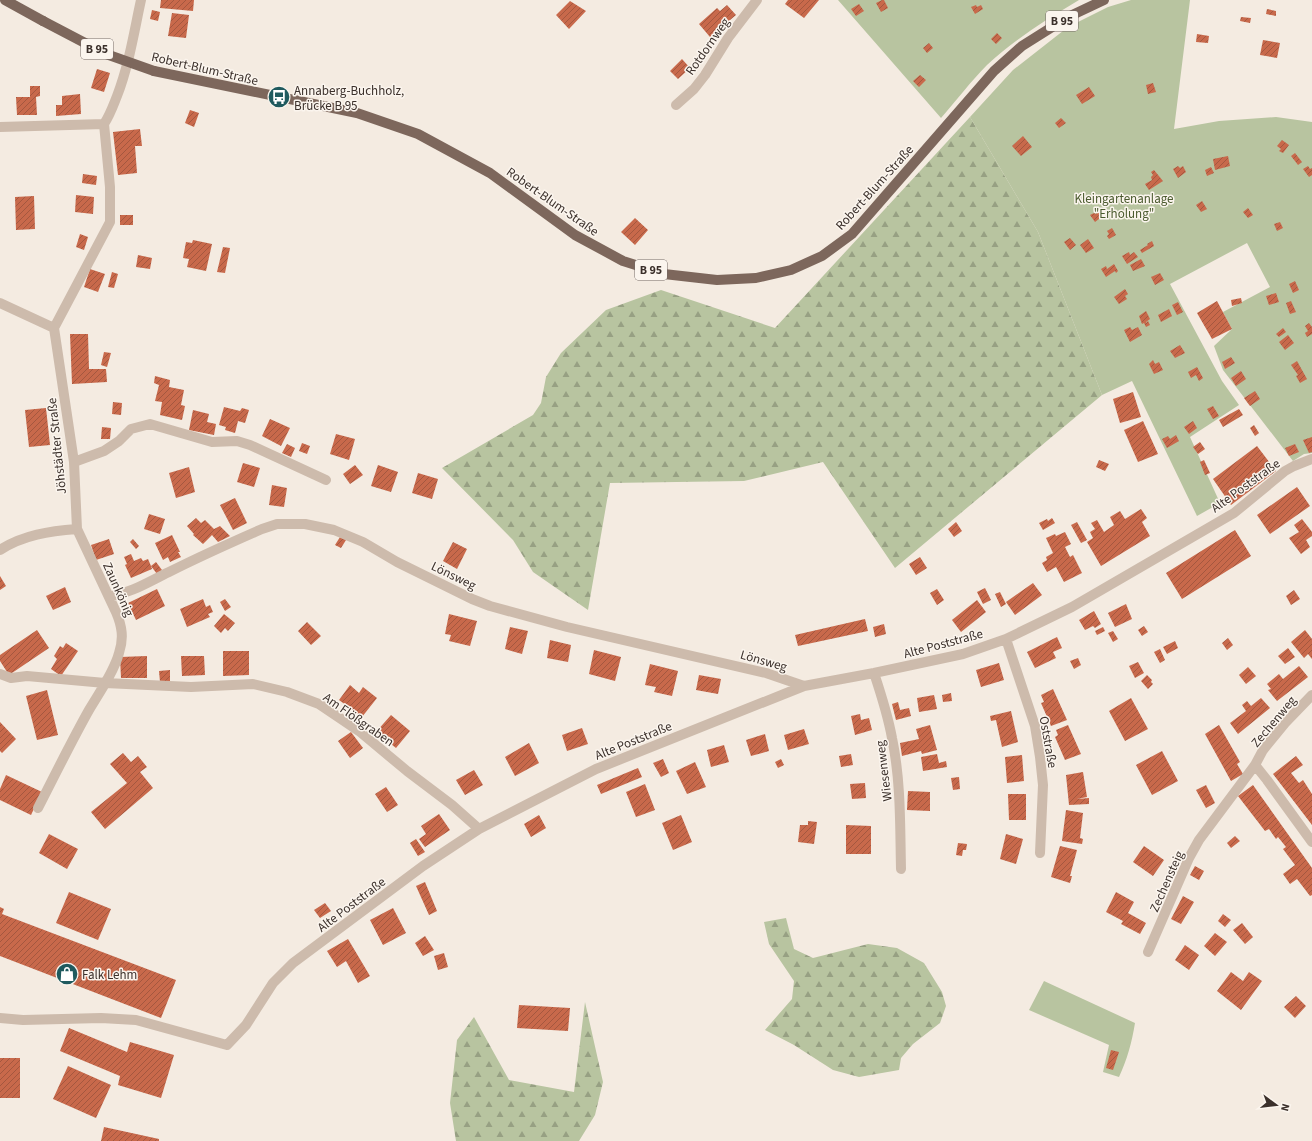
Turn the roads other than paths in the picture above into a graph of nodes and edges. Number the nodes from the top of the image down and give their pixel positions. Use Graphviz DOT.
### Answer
graph roads {
  1 [pos="5,0"];
  2 [pos="141,0"];
  3 [pos="757,0"];
  4 [pos="1104,0"];
  5 [pos="676,105"];
  6 [pos="104,124"];
  7 [pos="0,127"];
  8 [pos="0,303"];
  9 [pos="54,328"];
  10 [pos="1312,459"];
  11 [pos="74,462"];
  12 [pos="326,480"];
  13 [pos="76,530"];
  14 [pos="0,550"];
  15 [pos="109,597"];
  16 [pos="1006,638"];
  17 [pos="874,673"];
  18 [pos="0,674"];
  19 [pos="105,683"];
  20 [pos="804,686"];
  21 [pos="1312,695"];
  22 [pos="1255,765"];
  23 [pos="38,808"];
  24 [pos="1211,823"];
  25 [pos="479,830"];
  26 [pos="1312,842"];
  27 [pos="1040,853"];
  28 [pos="901,869"];
  29 [pos="1148,952"];
  30 [pos="0,1018"];
  1 -- 4 [label="main road, Robert-Blum-Straße / B 95, bridge"];
  2 -- 6 [label="street"];
  3 -- 5 [label="street, Rotdornweg"];
  6 -- 7 [label="street"];
  6 -- 9 [label="street"];
  8 -- 9 [label="street"];
  9 -- 11 [label="street, Jöhstädter Straße"];
  10 -- 16 [label="street, Alte Poststraße"];
  11 -- 12 [label="street"];
  11 -- 13 [label="street, Jöhstädter Straße"];
  13 -- 14 [label="street"];
  13 -- 15 [label="street, Zaunkönig"];
  15 -- 19 [label="street, Zaunkönig"];
  15 -- 20 [label="street, Lönsweg"];
  16 -- 17 [label="street, Alte Poststraße"];
  16 -- 27 [label="street, Oststraße"];
  17 -- 20 [label="street, Alte Poststraße"];
  17 -- 28 [label="street, Wiesenweg"];
  18 -- 19 [label="street, Am Flößgraben"];
  19 -- 23 [label="street"];
  19 -- 25 [label="street, Am Flößgraben"];
  20 -- 25 [label="street, Alte Poststraße"];
  21 -- 22 [label="street, Zechenweg"];
  22 -- 24 [label="street, Zechenweg"];
  22 -- 26 [label="street, Zechenweg"];
  24 -- 29 [label="street, Zechensteig"];
  25 -- 30 [label="street, Alte Poststraße"];
}
